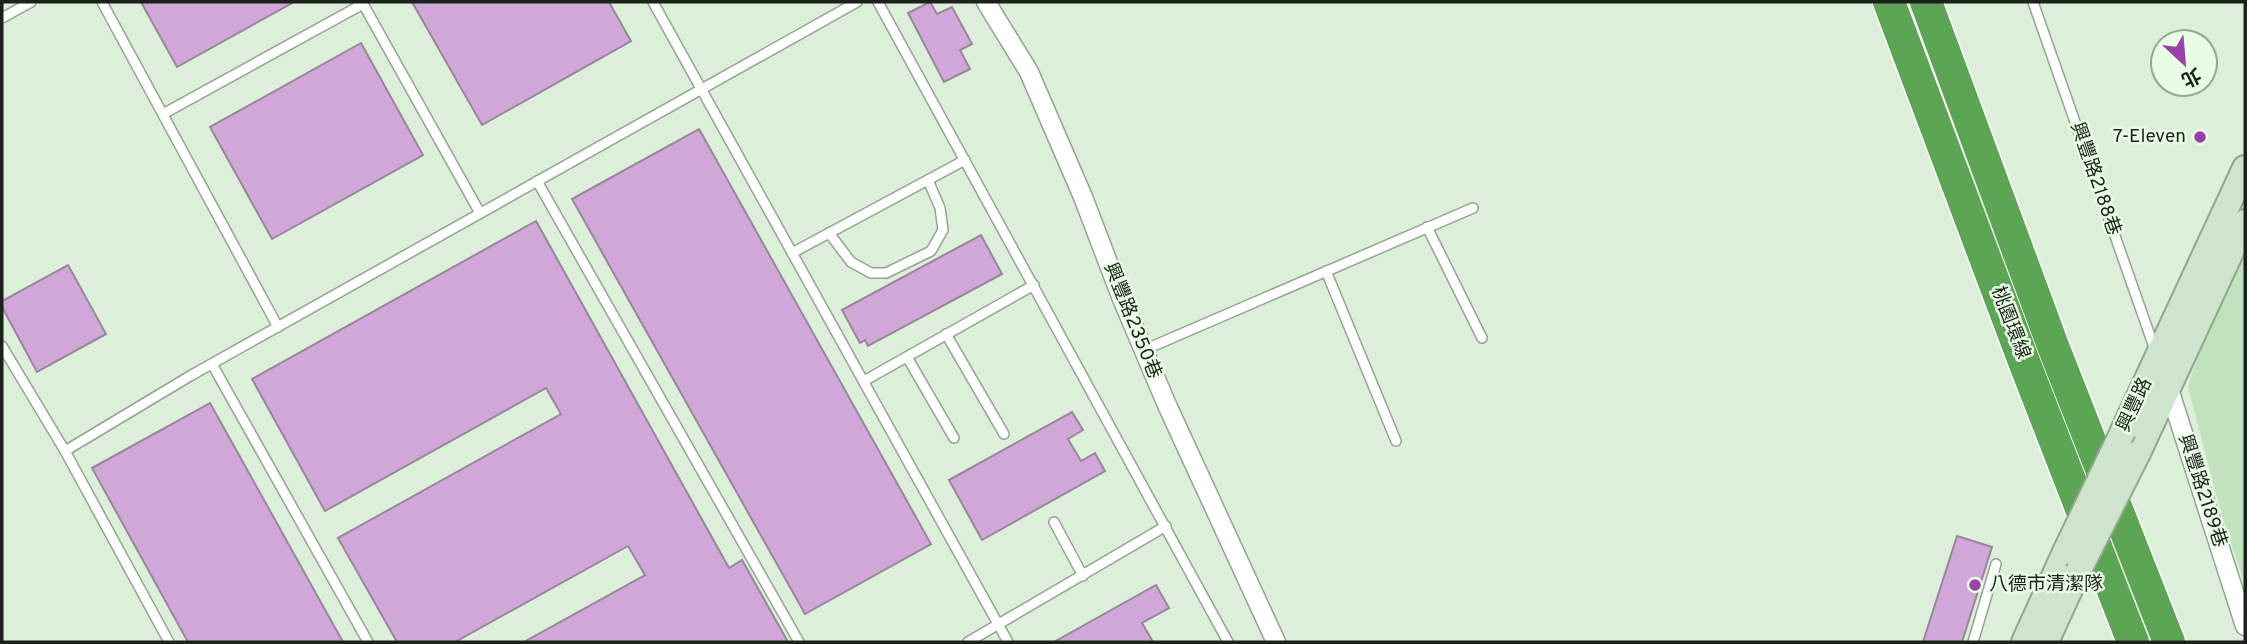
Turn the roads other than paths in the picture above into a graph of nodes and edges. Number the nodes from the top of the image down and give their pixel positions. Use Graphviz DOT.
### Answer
graph roads {
  1 [pos="31,2"];
  2 [pos="102,2"];
  3 [pos="653,2"];
  4 [pos="857,2"];
  5 [pos="878,2"];
  6 [pos="986,2"];
  7 [pos="1889,2"];
  8 [pos="1926,2"];
  9 [pos="2033,2"];
  10 [pos="362,3"];
  11 [pos="2,18"];
  12 [pos="701,89"];
  13 [pos="163,114"];
  14 [pos="965,160"];
  15 [pos="2245,168"];
  16 [pos="928,180"];
  17 [pos="537,181"];
  18 [pos="1473,208"];
  19 [pos="480,213"];
  20 [pos="2245,222"];
  21 [pos="1427,228"];
  22 [pos="829,233"];
  23 [pos="792,253"];
  24 [pos="1326,271"];
  25 [pos="1034,285"];
  26 [pos="278,327"];
  27 [pos="946,334"];
  28 [pos="1482,338"];
  29 [pos="2,346"];
  30 [pos="1143,350"];
  31 [pos="908,356"];
  32 [pos="2157,357"];
  33 [pos="212,364"];
  34 [pos="864,381"];
  35 [pos="2168,386"];
  36 [pos="1004,434"];
  37 [pos="954,438"];
  38 [pos="1396,441"];
  39 [pos="65,451"];
  40 [pos="1054,522"];
  41 [pos="1166,526"];
  42 [pos="2072,562"];
  43 [pos="1996,564"];
  44 [pos="1083,576"];
  45 [pos="999,625"];
  46 [pos="2245,626"];
  47 [pos="169,642"];
  48 [pos="368,642"];
  49 [pos="799,642"];
  50 [pos="968,642"];
  51 [pos="1008,642"];
  52 [pos="1228,642"];
  53 [pos="1276,642"];
  54 [pos="1973,642"];
  55 [pos="2024,642"];
  56 [pos="2046,642"];
  57 [pos="2133,642"];
  58 [pos="2169,642"];
  1 -- 11 [label="lane"];
  2 -- 13 [label="lane"];
  3 -- 12 [label="lane"];
  4 -- 12 [label="lane"];
  5 -- 14 [label="lane"];
  6 -- 30 [label="street, 興豐路2350巷"];
  7 -- 57 [label="highway, 桃園環線"];
  8 -- 58 [label="highway, 桃園環線"];
  9 -- 32 [label="lane, 興豐路2188巷"];
  10 -- 13 [label="lane"];
  10 -- 19 [label="lane"];
  12 -- 17 [label="lane"];
  12 -- 23 [label="lane"];
  13 -- 26 [label="lane"];
  14 -- 16 [label="lane"];
  14 -- 25 [label="lane"];
  15 -- 32 [label="main road, 興豐路"];
  16 -- 22 [label="lane"];
  16 -- 22 [label="lane"];
  17 -- 19 [label="lane"];
  17 -- 49 [label="lane"];
  18 -- 21 [label="lane"];
  19 -- 26 [label="lane"];
  20 -- 35 [label="main road, 興豐路"];
  21 -- 24 [label="lane"];
  21 -- 28 [label="lane"];
  22 -- 23 [label="lane"];
  23 -- 34 [label="lane"];
  24 -- 30 [label="lane"];
  24 -- 38 [label="lane"];
  25 -- 27 [label="lane"];
  25 -- 41 [label="lane"];
  26 -- 33 [label="lane"];
  27 -- 31 [label="lane"];
  27 -- 36 [label="lane"];
  29 -- 39 [label="lane"];
  30 -- 53 [label="street, 興豐路2350巷"];
  31 -- 34 [label="lane"];
  31 -- 37 [label="lane"];
  32 -- 35 [label="street, 興豐路2189巷"];
  32 -- 42 [label="main road, 興豐路, bridge"];
  33 -- 39 [label="lane"];
  33 -- 48 [label="lane"];
  34 -- 45 [label="lane"];
  35 -- 42 [label="main road, 興豐路, bridge"];
  35 -- 46 [label="street, 興豐路2189巷"];
  39 -- 47 [label="lane"];
  40 -- 44 [label="lane"];
  41 -- 44 [label="lane"];
  41 -- 52 [label="lane"];
  42 -- 55 [label="main road, 興豐路"];
  42 -- 56 [label="main road, 興豐路"];
  43 -- 54 [label="lane"];
  44 -- 45 [label="lane"];
  45 -- 50 [label="lane"];
  45 -- 51 [label="lane"];
}
